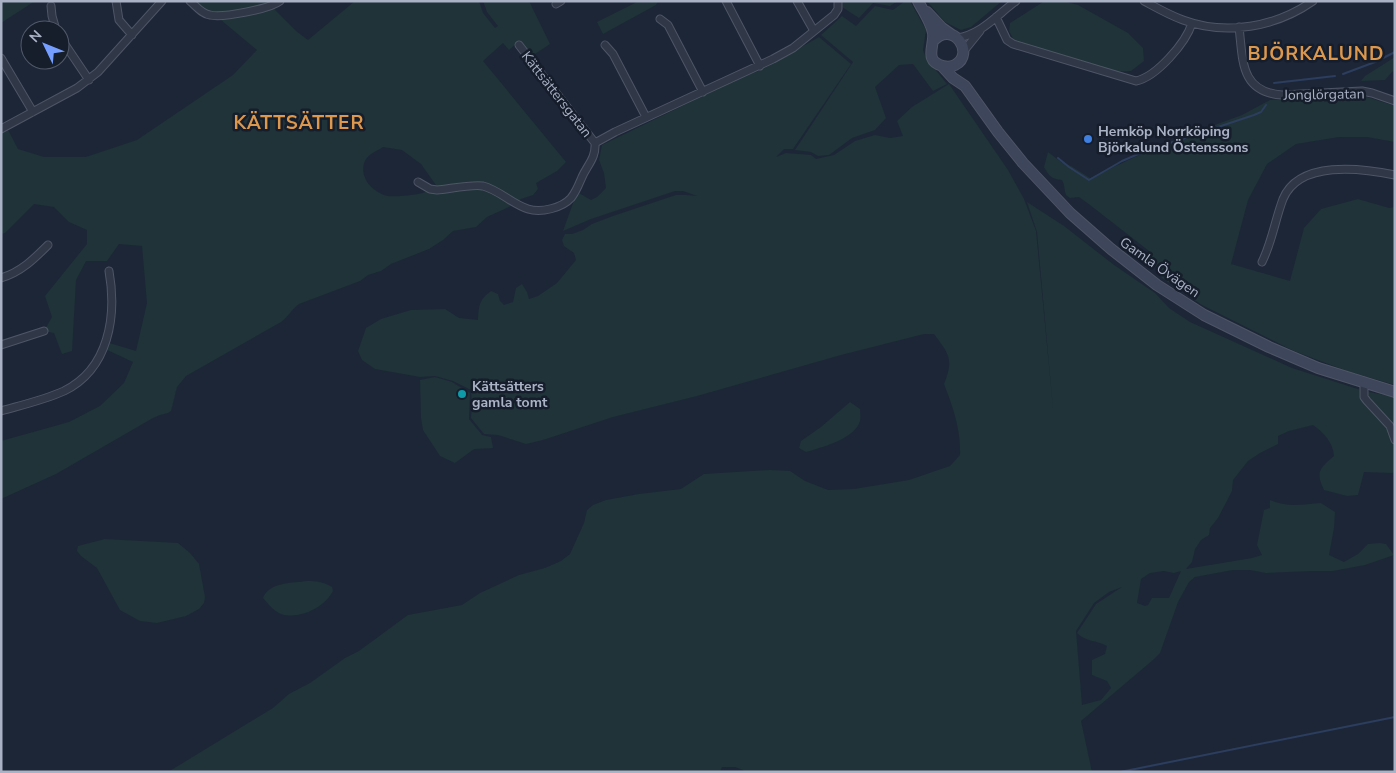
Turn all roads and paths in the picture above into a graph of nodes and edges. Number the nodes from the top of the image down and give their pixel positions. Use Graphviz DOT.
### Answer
graph roads {
  1 [pos="116,1"];
  2 [pos="162,1"];
  3 [pos="190,1"];
  4 [pos="280,1"];
  5 [pos="726,1"];
  6 [pos="797,1"];
  7 [pos="838,1"];
  8 [pos="918,1"];
  9 [pos="1016,1"];
  10 [pos="1144,1"];
  11 [pos="1313,1"];
  12 [pos="51,6"];
  13 [pos="996,18"];
  14 [pos="660,19"];
  15 [pos="53,20"];
  16 [pos="1192,23"];
  17 [pos="1240,28"];
  18 [pos="982,29"];
  19 [pos="814,32"];
  20 [pos="132,35"];
  21 [pos="955,36"];
  22 [pos="933,41"];
  23 [pos="520,45"];
  24 [pos="605,45"];
  25 [pos="70,52"];
  26 [pos="962,56"];
  27 [pos="1,58"];
  28 [pos="760,66"];
  29 [pos="942,66"];
  30 [pos="89,80"];
  31 [pos="965,86"];
  32 [pos="703,92"];
  33 [pos="1395,101"];
  34 [pos="34,112"];
  35 [pos="646,117"];
  36 [pos="1,129"];
  37 [pos="595,142"];
  38 [pos="1395,175"];
  39 [pos="418,182"];
  40 [pos="48,246"];
  41 [pos="1262,262"];
  42 [pos="108,271"];
  43 [pos="1,278"];
  44 [pos="44,331"];
  45 [pos="1,345"];
  46 [pos="1364,383"];
  47 [pos="1395,392"];
  48 [pos="1,411"];
  49 [pos="1395,440"];
  1 -- 20 [label="street"];
  2 -- 20 [label="street"];
  3 -- 4 [label="street"];
  5 -- 28 [label="street"];
  6 -- 19 [label="street"];
  7 -- 19 [label="street, Kättsättersgatan"];
  8 -- 21 [label="main road, Gamla Övägen"];
  8 -- 22 [label="main road, Gamla Övägen"];
  9 -- 13 [label="street"];
  10 -- 16 [label="street"];
  11 -- 17 [label="street"];
  12 -- 15 [label="street"];
  13 -- 16 [label="street"];
  13 -- 18 [label="street"];
  14 -- 32 [label="street"];
  16 -- 17 [label="street"];
  17 -- 33 [label="street, Jonglörgatan"];
  18 -- 21 [label="street"];
  18 -- 26 [label="street"];
  19 -- 28 [label="street, Kättsättersgatan"];
  20 -- 30 [label="street"];
  21 -- 22 [label="main road"];
  21 -- 26 [label="main road, Gamla Övägen"];
  22 -- 29 [label="main road, Gamla Övägen"];
  23 -- 37 [label="street, Kättsättersgatan"];
  24 -- 35 [label="street"];
  25 -- 30 [label="street"];
  26 -- 29 [label="main road"];
  26 -- 31 [label="main road, Gamla Övägen"];
  27 -- 34 [label="street"];
  28 -- 32 [label="street, Kättsättersgatan"];
  29 -- 31 [label="main road, Gamla Övägen"];
  30 -- 34 [label="street"];
  31 -- 46 [label="main road, Gamla Övägen"];
  32 -- 35 [label="street, Kättsättersgatan"];
  34 -- 36 [label="street"];
  35 -- 37 [label="street, Kättsättersgatan"];
  37 -- 39 [label="street, Kättsättersgatan"];
  38 -- 41 [label="street"];
  40 -- 43 [label="street"];
  42 -- 48 [label="street"];
  44 -- 45 [label="street"];
  46 -- 47 [label="main road, Gamla Övägen"];
  46 -- 49 [label="street"];
}
